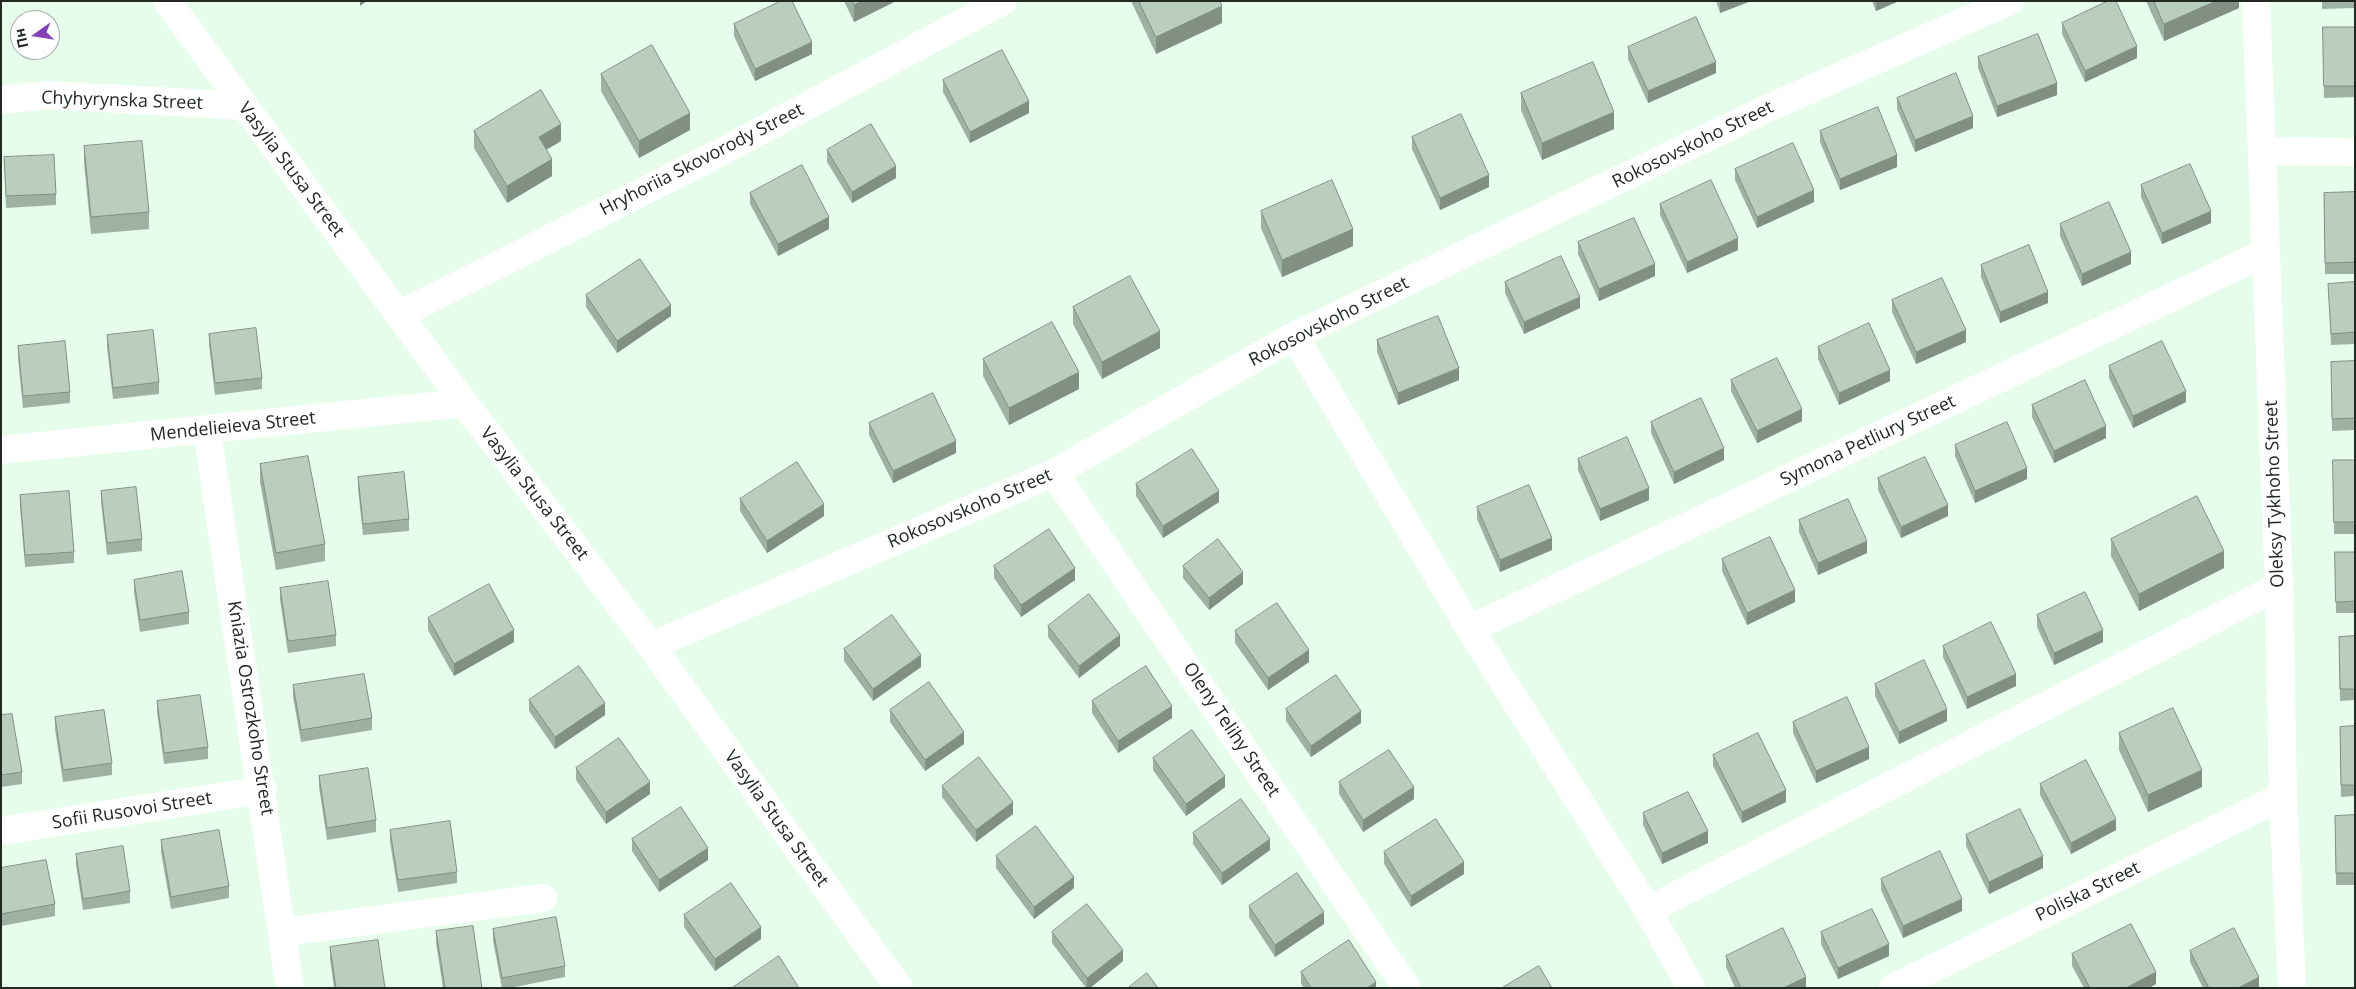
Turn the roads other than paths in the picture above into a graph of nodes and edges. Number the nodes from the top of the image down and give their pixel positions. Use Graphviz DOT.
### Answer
graph roads {
  1 [pos="167,1"];
  2 [pos="1003,1"];
  3 [pos="2010,1"];
  4 [pos="2256,1"];
  5 [pos="1,100"];
  6 [pos="243,106"];
  7 [pos="2262,151"];
  8 [pos="2355,152"];
  9 [pos="2265,253"];
  10 [pos="399,314"];
  11 [pos="1294,336"];
  12 [pos="464,403"];
  13 [pos="207,430"];
  14 [pos="1,450"];
  15 [pos="1054,473"];
  16 [pos="2279,586"];
  17 [pos="1470,629"];
  18 [pos="651,646"];
  19 [pos="262,790"];
  20 [pos="2283,796"];
  21 [pos="1,831"];
  22 [pos="543,898"];
  23 [pos="1648,910"];
  24 [pos="284,932"];
  25 [pos="290,988"];
  26 [pos="899,988"];
  27 [pos="1407,988"];
  28 [pos="1691,988"];
  29 [pos="1893,988"];
  30 [pos="2292,988"];
  1 -- 6 [label="street, Vasylia Stusa Street"];
  2 -- 10 [label="street, Hryhoriia Skovorody Street"];
  3 -- 11 [label="street, Rokosovskoho Street"];
  4 -- 7 [label="street, Oleksy Tykhoho Street"];
  5 -- 6 [label="street, Chyhyrynska Street"];
  6 -- 10 [label="street, Vasylia Stusa Street"];
  7 -- 8 [label="street"];
  7 -- 9 [label="street, Oleksy Tykhoho Street"];
  9 -- 16 [label="street, Oleksy Tykhoho Street"];
  9 -- 17 [label="street, Symona Petliury Street"];
  10 -- 12 [label="street, Vasylia Stusa Street"];
  11 -- 15 [label="street, Rokosovskoho Street"];
  11 -- 17 [label="street"];
  12 -- 13 [label="street, Mendelieieva Street"];
  12 -- 18 [label="street, Vasylia Stusa Street"];
  13 -- 14 [label="street, Mendelieieva Street"];
  13 -- 19 [label="street, Kniazia Ostrozkoho Street"];
  15 -- 18 [label="street, Rokosovskoho Street"];
  15 -- 27 [label="street, Oleny Telihy Street"];
  16 -- 20 [label="street, Oleksy Tykhoho Street"];
  16 -- 23 [label="street"];
  17 -- 23 [label="street"];
  18 -- 26 [label="street, Vasylia Stusa Street"];
  19 -- 21 [label="street, Sofii Rusovoi Street"];
  19 -- 24 [label="street, Kniazia Ostrozkoho Street"];
  20 -- 29 [label="street, Poliska Street"];
  20 -- 30 [label="street, Oleksy Tykhoho Street"];
  22 -- 24 [label="street"];
  23 -- 28 [label="street"];
  24 -- 25 [label="street, Kniazia Ostrozkoho Street"];
}
